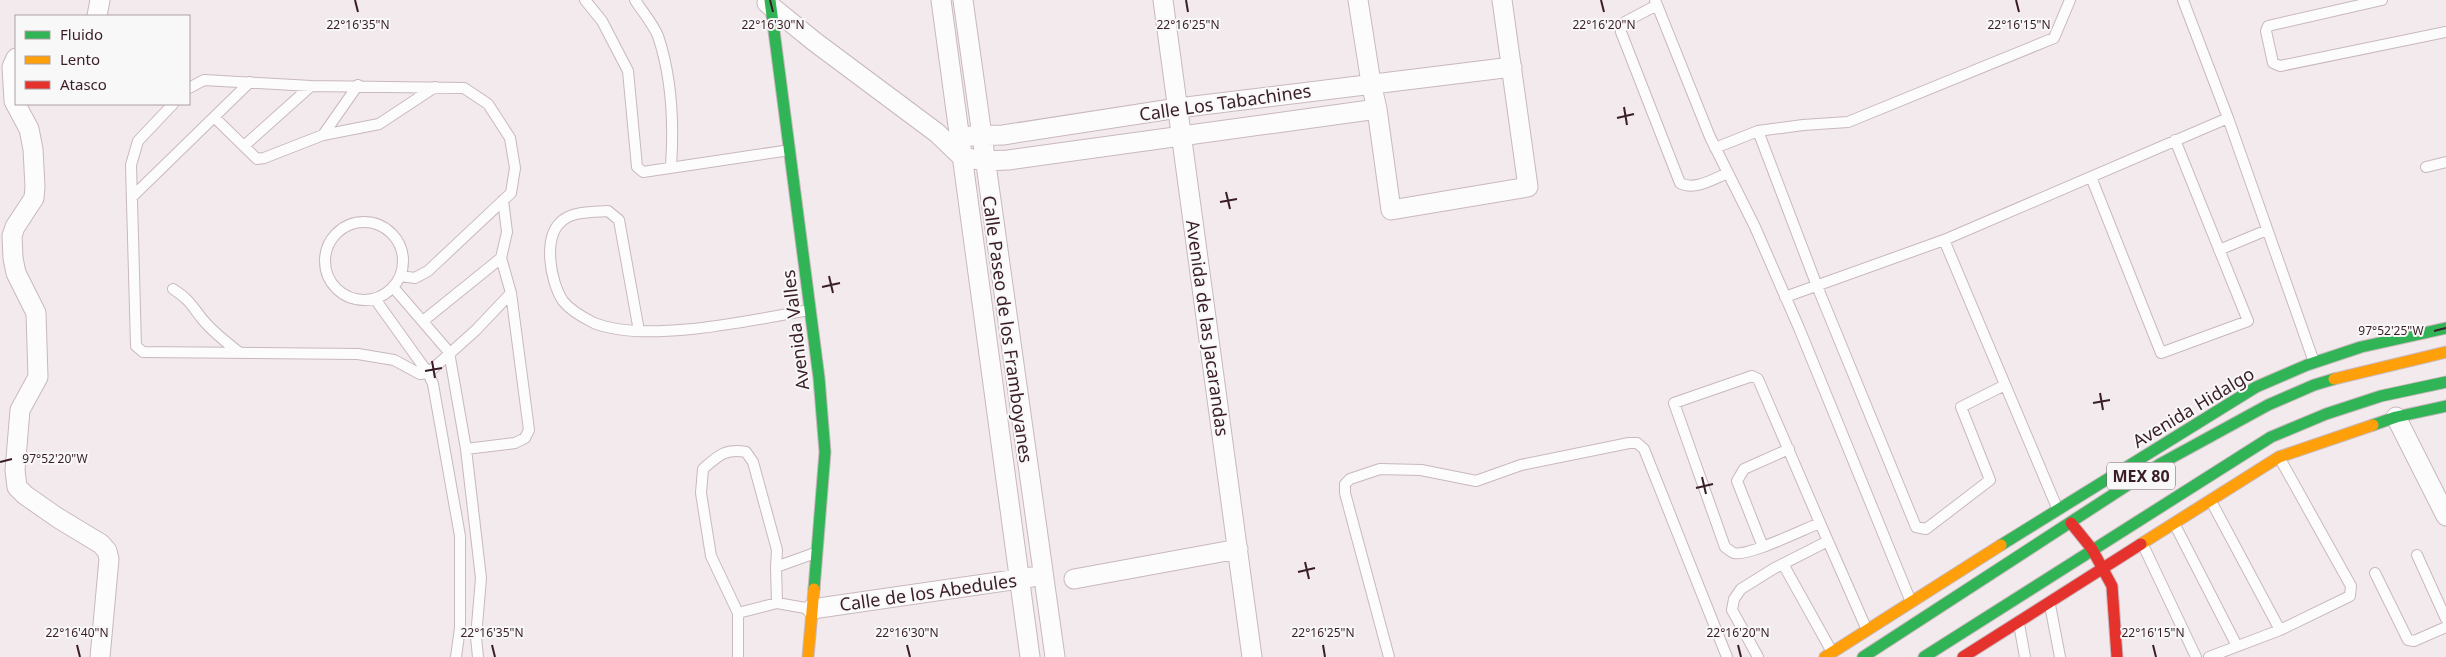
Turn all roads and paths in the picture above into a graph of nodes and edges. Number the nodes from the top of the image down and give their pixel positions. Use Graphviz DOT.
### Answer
graph roads {
  1 [pos="100,0"];
  2 [pos="585,0"];
  3 [pos="635,0"];
  4 [pos="941,0"];
  5 [pos="963,0"];
  6 [pos="1163,0"];
  7 [pos="1358,0"];
  8 [pos="1502,0"];
  9 [pos="2070,0"];
  10 [pos="2183,0"];
  11 [pos="2382,0"];
  12 [pos="769,3"];
  13 [pos="1656,3"];
  14 [pos="97,15"];
  15 [pos="2446,32"];
  16 [pos="15,60"];
  17 [pos="1512,67"];
  18 [pos="250,82"];
  19 [pos="1371,83"];
  20 [pos="358,85"];
  21 [pos="311,86"];
  22 [pos="190,87"];
  23 [pos="435,87"];
  24 [pos="15,103"];
  25 [pos="16,105"];
  26 [pos="172,105"];
  27 [pos="1178,108"];
  28 [pos="1378,108"];
  29 [pos="214,117"];
  30 [pos="2228,118"];
  31 [pos="1758,131"];
  32 [pos="938,133"];
  33 [pos="960,134"];
  34 [pos="323,135"];
  35 [pos="1181,136"];
  36 [pos="982,137"];
  37 [pos="2175,140"];
  38 [pos="244,146"];
  39 [pos="1715,148"];
  40 [pos="790,150"];
  41 [pos="962,156"];
  42 [pos="985,161"];
  43 [pos="2446,162"];
  44 [pos="671,166"];
  45 [pos="2426,167"];
  46 [pos="1728,173"];
  47 [pos="2091,177"];
  48 [pos="132,197"];
  49 [pos="503,200"];
  50 [pos="2268,230"];
  51 [pos="1944,240"];
  52 [pos="2219,250"];
  53 [pos="501,258"];
  54 [pos="400,276"];
  55 [pos="1817,286"];
  56 [pos="393,287"];
  57 [pos="173,289"];
  58 [pos="511,293"];
  59 [pos="1785,297"];
  60 [pos="375,299"];
  61 [pos="810,310"];
  62 [pos="423,322"];
  63 [pos="2446,328"];
  64 [pos="639,332"];
  65 [pos="449,352"];
  66 [pos="2446,352"];
  67 [pos="240,353"];
  68 [pos="2314,363"];
  69 [pos="428,373"];
  70 [pos="2446,382"];
  71 [pos="2005,385"];
  72 [pos="2446,406"];
  73 [pos="2396,417"];
  74 [pos="466,449"];
  75 [pos="1789,449"];
  76 [pos="2279,457"];
  77 [pos="2210,500"];
  78 [pos="2058,509"];
  79 [pos="2446,516"];
  80 [pos="1820,523"];
  81 [pos="2070,523"];
  82 [pos="2174,523"];
  83 [pos="1828,541"];
  84 [pos="2142,542"];
  85 [pos="1763,547"];
  86 [pos="1238,549"];
  87 [pos="2092,549"];
  88 [pos="818,552"];
  89 [pos="2417,555"];
  90 [pos="1783,564"];
  91 [pos="776,567"];
  92 [pos="2102,567"];
  93 [pos="2375,573"];
  94 [pos="1043,575"];
  95 [pos="1020,579"];
  96 [pos="1074,580"];
  97 [pos="2049,601"];
  98 [pos="777,603"];
  99 [pos="1912,603"];
  100 [pos="812,609"];
  101 [pos="738,613"];
  102 [pos="2446,619"];
  103 [pos="2019,621"];
  104 [pos="2446,626"];
  105 [pos="2280,630"];
  106 [pos="1868,631"];
  107 [pos="2237,646"];
  108 [pos="1829,655"];
  109 [pos="100,657"];
  110 [pos="456,657"];
  111 [pos="478,657"];
  112 [pos="738,657"];
  113 [pos="808,657"];
  114 [pos="1030,657"];
  115 [pos="1055,657"];
  116 [pos="1252,657"];
  117 [pos="1389,657"];
  118 [pos="1727,657"];
  119 [pos="1758,657"];
  120 [pos="1863,657"];
  121 [pos="1924,657"];
  122 [pos="1963,657"];
  123 [pos="2025,657"];
  124 [pos="2060,657"];
  125 [pos="2117,657"];
  126 [pos="2196,657"];
  127 [pos="2208,657"];
  1 -- 14 [label="street"];
  2 -- 44 [label="lane"];
  3 -- 44 [label="lane"];
  4 -- 33 [label="street, Calle Paseo de los Framboyanes"];
  5 -- 36 [label="street, Calle Paseo de los Framboyanes"];
  6 -- 27 [label="street, Avenida de las Jacarandas"];
  7 -- 19 [label="street"];
  8 -- 17 [label="street"];
  9 -- 31 [label="lane"];
  10 -- 30 [label="lane"];
  11 -- 15 [label="lane"];
  12 -- 32 [label="street"];
  12 -- 40 [label="main road, Avenida Valles"];
  13 -- 39 [label="lane"];
  13 -- 46 [label="lane"];
  16 -- 24 [label="street"];
  17 -- 19 [label="street, Calle Los Tabachines"];
  17 -- 28 [label="street"];
  18 -- 21 [label="lane"];
  18 -- 22 [label="lane"];
  18 -- 29 [label="lane"];
  19 -- 27 [label="street, Calle Los Tabachines"];
  19 -- 28 [label="street"];
  20 -- 21 [label="lane"];
  20 -- 23 [label="lane"];
  20 -- 34 [label="lane"];
  21 -- 38 [label="lane"];
  23 -- 34 [label="lane"];
  23 -- 49 [label="lane"];
  25 -- 109 [label="street"];
  26 -- 48 [label="lane"];
  27 -- 35 [label="street, Avenida de las Jacarandas"];
  27 -- 36 [label="street, Calle Los Tabachines"];
  28 -- 35 [label="street, Calle Los Tabachines"];
  29 -- 38 [label="lane"];
  29 -- 48 [label="lane"];
  30 -- 37 [label="lane"];
  30 -- 50 [label="lane"];
  31 -- 39 [label="lane"];
  31 -- 55 [label="lane"];
  32 -- 33 [label="street, Calle Los Tabachines"];
  32 -- 41 [label="street"];
  33 -- 36 [label="street, Calle Los Tabachines"];
  33 -- 41 [label="street, Calle Paseo de los Framboyanes"];
  34 -- 38 [label="lane"];
  35 -- 42 [label="street, Calle Los Tabachines"];
  35 -- 86 [label="street, Avenida de las Jacarandas"];
  36 -- 42 [label="street, Calle Paseo de los Framboyanes"];
  37 -- 47 [label="lane"];
  37 -- 52 [label="lane"];
  39 -- 46 [label="lane"];
  40 -- 44 [label="lane"];
  40 -- 61 [label="main road, Avenida Valles"];
  41 -- 42 [label="street, Calle Los Tabachines"];
  41 -- 95 [label="street, Calle Paseo de los Framboyanes"];
  42 -- 94 [label="street, Calle Paseo de los Framboyanes"];
  43 -- 45 [label="lane"];
  46 -- 59 [label="lane"];
  47 -- 51 [label="lane"];
  47 -- 52 [label="lane"];
  48 -- 67 [label="lane"];
  49 -- 53 [label="lane"];
  49 -- 54 [label="lane"];
  50 -- 52 [label="lane"];
  50 -- 68 [label="lane"];
  51 -- 55 [label="lane"];
  51 -- 71 [label="lane"];
  53 -- 58 [label="lane"];
  53 -- 62 [label="lane"];
  54 -- 56 [label="lane"];
  54 -- 60 [label="lane"];
  55 -- 59 [label="lane"];
  55 -- 71 [label="lane"];
  56 -- 60 [label="lane"];
  56 -- 62 [label="lane"];
  57 -- 67 [label="lane"];
  58 -- 65 [label="lane"];
  58 -- 74 [label="lane"];
  59 -- 99 [label="lane"];
  60 -- 69 [label="lane"];
  61 -- 64 [label="lane"];
  61 -- 88 [label="main road, Avenida Valles"];
  62 -- 65 [label="lane"];
  63 -- 68 [label="main road, Avenida Hidalgo"];
  64 -- 64 [label="lane"];
  65 -- 69 [label="lane"];
  65 -- 74 [label="lane"];
  66 -- 81 [label="main road, MEX 80"];
  67 -- 69 [label="lane"];
  68 -- 78 [label="main road, Avenida Hidalgo"];
  69 -- 110 [label="lane"];
  70 -- 87 [label="main road, MEX 80"];
  71 -- 78 [label="lane"];
  72 -- 73 [label="main road"];
  73 -- 76 [label="main road"];
  73 -- 79 [label="street"];
  74 -- 111 [label="lane"];
  75 -- 80 [label="lane"];
  75 -- 85 [label="lane"];
  75 -- 85 [label="lane"];
  76 -- 77 [label="main road"];
  76 -- 105 [label="lane"];
  77 -- 82 [label="main road"];
  77 -- 105 [label="lane"];
  78 -- 81 [label="lane"];
  78 -- 99 [label="main road, Avenida Hidalgo"];
  80 -- 83 [label="lane"];
  80 -- 85 [label="lane"];
  81 -- 87 [label="main road"];
  81 -- 120 [label="main road, MEX 80"];
  82 -- 84 [label="main road"];
  82 -- 107 [label="lane"];
  83 -- 90 [label="lane"];
  83 -- 106 [label="lane"];
  84 -- 92 [label="main road"];
  84 -- 126 [label="lane"];
  86 -- 96 [label="street"];
  86 -- 116 [label="street, Avenida de las Jacarandas"];
  87 -- 92 [label="main road"];
  87 -- 121 [label="main road, MEX 80"];
  88 -- 91 [label="lane"];
  88 -- 100 [label="main road, Avenida Valles"];
  89 -- 102 [label="lane"];
  90 -- 108 [label="lane"];
  90 -- 119 [label="lane"];
  91 -- 98 [label="lane"];
  91 -- 101 [label="lane"];
  92 -- 97 [label="main road"];
  92 -- 125 [label="main road"];
  93 -- 104 [label="lane"];
  94 -- 95 [label="street, Calle de los Abedules"];
  94 -- 115 [label="street, Calle Paseo de los Framboyanes"];
  95 -- 100 [label="street, Calle de los Abedules"];
  95 -- 114 [label="street, Calle Paseo de los Framboyanes"];
  97 -- 103 [label="main road"];
  97 -- 124 [label="lane"];
  98 -- 100 [label="lane"];
  98 -- 101 [label="lane"];
  99 -- 106 [label="main road, Avenida Hidalgo"];
  100 -- 113 [label="main road, Avenida Valles"];
  101 -- 112 [label="lane"];
  103 -- 122 [label="main road"];
  103 -- 123 [label="lane"];
  105 -- 107 [label="lane"];
  106 -- 108 [label="main road, Avenida Hidalgo"];
  107 -- 127 [label="lane"];
  117 -- 118 [label="lane"];
}
